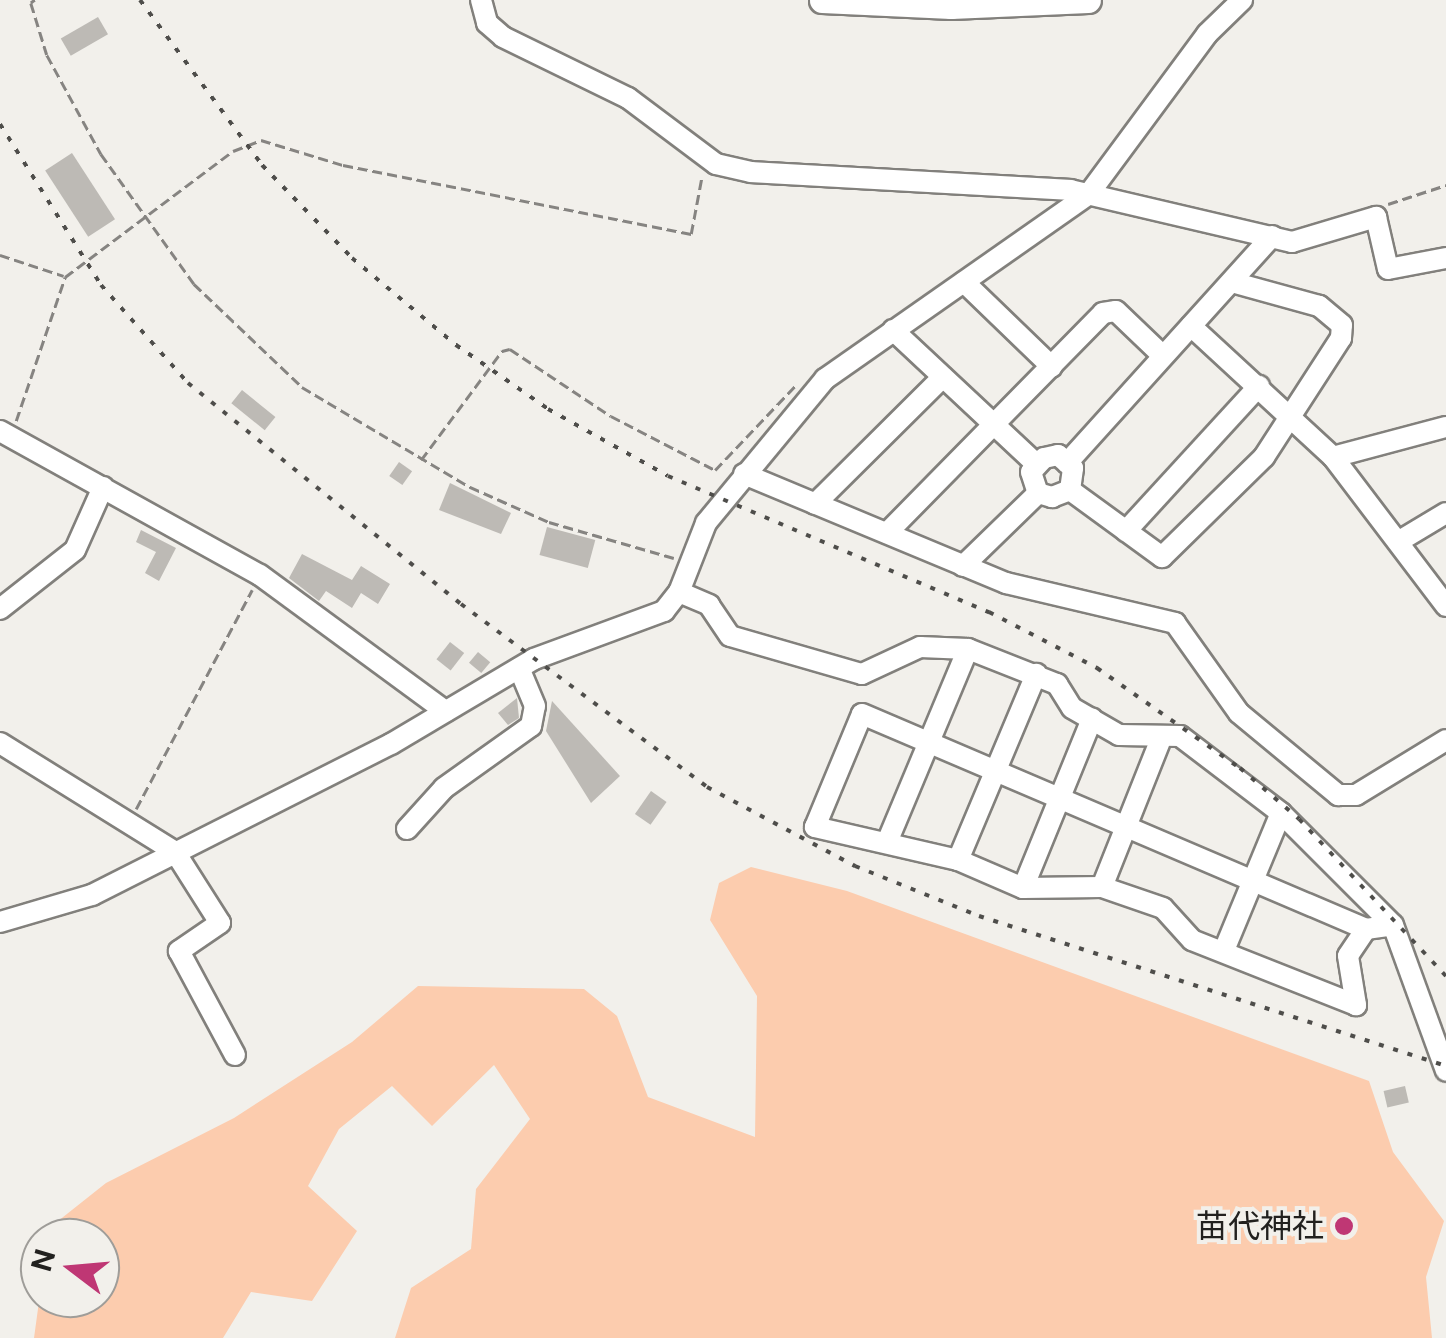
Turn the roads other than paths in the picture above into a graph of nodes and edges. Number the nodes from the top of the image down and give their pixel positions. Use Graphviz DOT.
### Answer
graph roads {
  1 [pos="482,0"];
  2 [pos="822,0"];
  3 [pos="1088,0"];
  4 [pos="1242,0"];
  5 [pos="1088,195"];
  6 [pos="1272,236"];
  7 [pos="1446,258"];
  8 [pos="964,282"];
  9 [pos="1232,282"];
  10 [pos="1191,326"];
  11 [pos="893,330"];
  12 [pos="1162,356"];
  13 [pos="1052,368"];
  14 [pos="943,377"];
  15 [pos="1260,386"];
  16 [pos="1294,416"];
  17 [pos="996,427"];
  18 [pos="1446,427"];
  19 [pos="6,434"];
  20 [pos="1333,457"];
  21 [pos="1067,463"];
  22 [pos="1036,464"];
  23 [pos="744,474"];
  24 [pos="103,487"];
  25 [pos="1070,490"];
  26 [pos="1038,493"];
  27 [pos="815,504"];
  28 [pos="1446,514"];
  29 [pos="1126,530"];
  30 [pos="887,533"];
  31 [pos="1401,540"];
  32 [pos="963,566"];
  33 [pos="678,592"];
  34 [pos="1446,606"];
  35 [pos="0,609"];
  36 [pos="968,649"];
  37 [pos="519,668"];
  38 [pos="1036,674"];
  39 [pos="445,710"];
  40 [pos="1092,720"];
  41 [pos="1162,736"];
  42 [pos="1446,740"];
  43 [pos="929,742"];
  44 [pos="0,743"];
  45 [pos="996,769"];
  46 [pos="1061,796"];
  47 [pos="1280,813"];
  48 [pos="1126,822"];
  49 [pos="406,829"];
  50 [pos="888,840"];
  51 [pos="175,852"];
  52 [pos="958,860"];
  53 [pos="1256,879"];
  54 [pos="1102,887"];
  55 [pos="1023,888"];
  56 [pos="0,922"];
  57 [pos="1393,925"];
  58 [pos="1366,929"];
  59 [pos="1225,948"];
  60 [pos="234,1055"];
  61 [pos="1446,1071"];
  1 -- 5 [label="street"];
  2 -- 3 [label="main road"];
  4 -- 5 [label="street"];
  5 -- 6 [label="street"];
  5 -- 8 [label="street"];
  6 -- 7 [label="street"];
  6 -- 9 [label="street"];
  8 -- 11 [label="street"];
  8 -- 13 [label="street"];
  9 -- 10 [label="street"];
  9 -- 16 [label="street"];
  10 -- 12 [label="street"];
  10 -- 15 [label="street"];
  11 -- 14 [label="street"];
  11 -- 23 [label="street"];
  12 -- 13 [label="street"];
  12 -- 21 [label="street"];
  13 -- 17 [label="street"];
  14 -- 17 [label="street"];
  14 -- 27 [label="street"];
  15 -- 16 [label="street"];
  15 -- 29 [label="street"];
  16 -- 20 [label="street"];
  16 -- 29 [label="street"];
  17 -- 22 [label="street"];
  17 -- 30 [label="street"];
  18 -- 20 [label="street"];
  19 -- 24 [label="street"];
  20 -- 31 [label="street"];
  21 -- 22 [label="street"];
  21 -- 25 [label="street"];
  22 -- 26 [label="street"];
  23 -- 27 [label="street"];
  23 -- 33 [label="street"];
  24 -- 35 [label="street"];
  24 -- 39 [label="street"];
  25 -- 26 [label="street"];
  25 -- 29 [label="street"];
  26 -- 32 [label="street"];
  27 -- 30 [label="street"];
  28 -- 31 [label="street"];
  30 -- 32 [label="street"];
  31 -- 34 [label="street"];
  32 -- 42 [label="street"];
  33 -- 36 [label="street"];
  33 -- 37 [label="street"];
  36 -- 38 [label="street"];
  36 -- 43 [label="street"];
  37 -- 39 [label="street"];
  37 -- 49 [label="street"];
  38 -- 40 [label="street"];
  38 -- 45 [label="street"];
  39 -- 51 [label="street"];
  40 -- 41 [label="street"];
  40 -- 46 [label="street"];
  41 -- 47 [label="street"];
  41 -- 48 [label="street"];
  43 -- 45 [label="street"];
  43 -- 50 [label="street"];
  43 -- 50 [label="street"];
  44 -- 51 [label="street"];
  45 -- 46 [label="street"];
  45 -- 52 [label="street"];
  46 -- 48 [label="street"];
  46 -- 55 [label="street"];
  47 -- 53 [label="street"];
  47 -- 57 [label="street"];
  48 -- 53 [label="street"];
  48 -- 54 [label="street"];
  50 -- 52 [label="street"];
  51 -- 56 [label="street"];
  51 -- 60 [label="street"];
  52 -- 55 [label="street"];
  53 -- 58 [label="street"];
  53 -- 59 [label="street"];
  54 -- 55 [label="street"];
  54 -- 59 [label="street"];
  57 -- 58 [label="street"];
  57 -- 61 [label="street"];
  58 -- 59 [label="street"];
}
